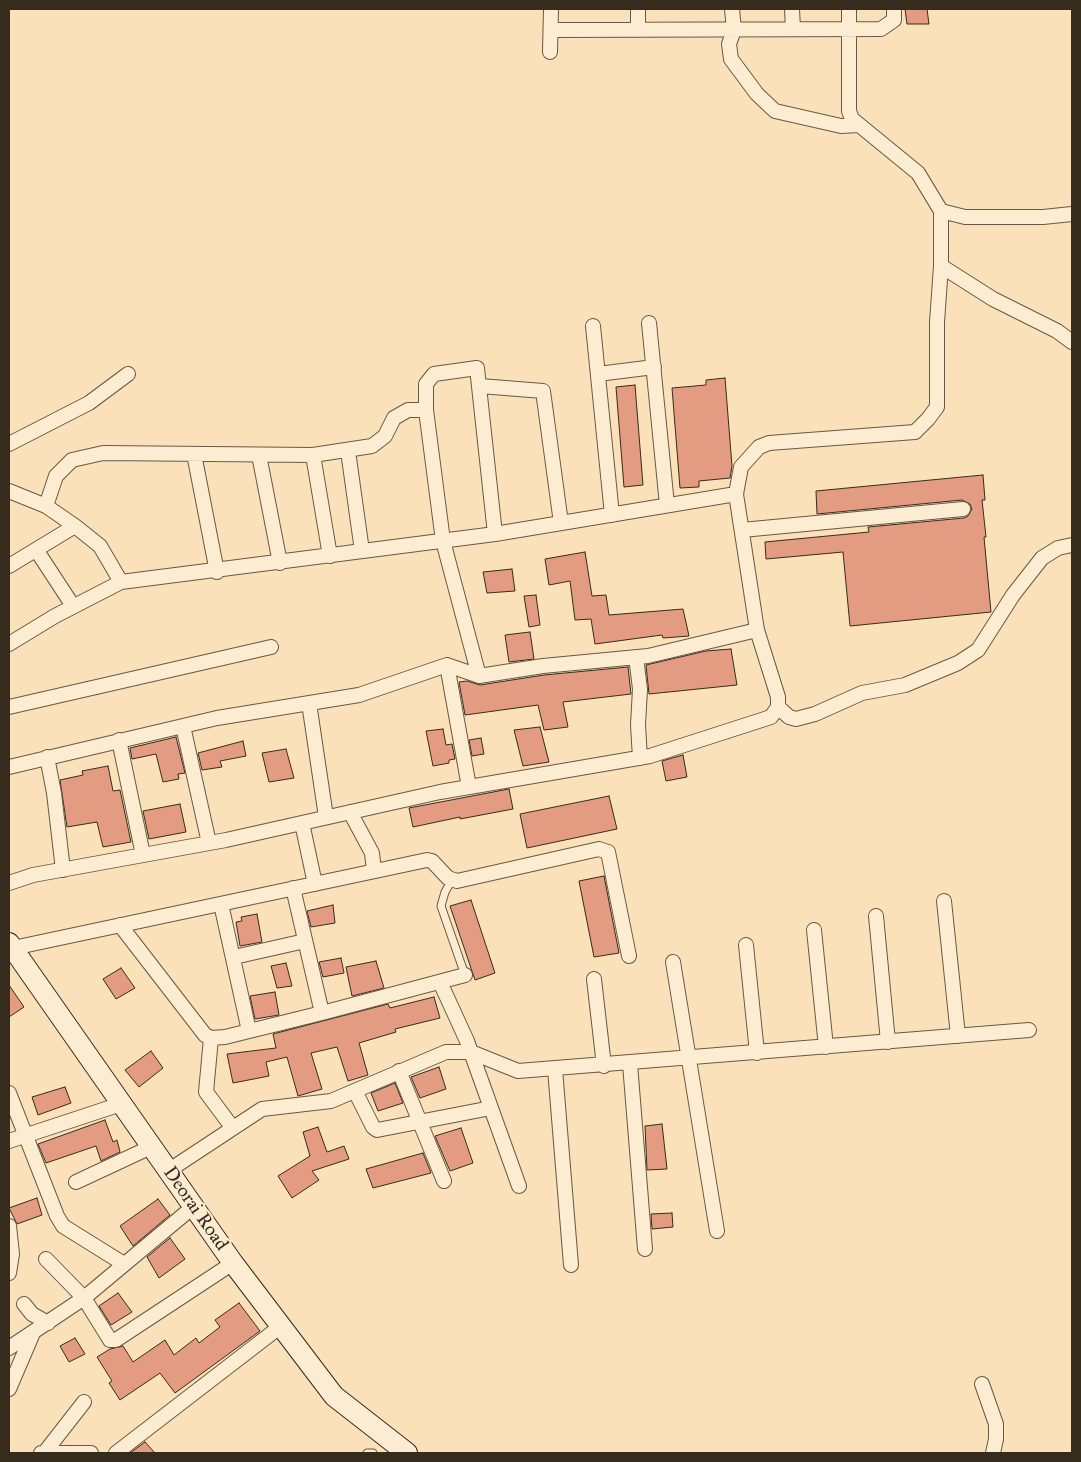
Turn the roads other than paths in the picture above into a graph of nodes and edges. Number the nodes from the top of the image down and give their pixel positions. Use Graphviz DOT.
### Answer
graph roads {
  1 [pos="551,9"];
  2 [pos="638,9"];
  3 [pos="732,9"];
  4 [pos="792,9"];
  5 [pos="848,9"];
  6 [pos="894,9"];
  7 [pos="793,29"];
  8 [pos="551,30"];
  9 [pos="638,30"];
  10 [pos="734,30"];
  11 [pos="848,30"];
  12 [pos="550,52"];
  13 [pos="859,124"];
  14 [pos="941,212"];
  15 [pos="1072,214"];
  16 [pos="941,266"];
  17 [pos="649,323"];
  18 [pos="593,326"];
  19 [pos="1072,342"];
  20 [pos="654,367"];
  21 [pos="128,374"];
  22 [pos="598,374"];
  23 [pos="480,386"];
  24 [pos="426,410"];
  25 [pos="9,444"];
  26 [pos="348,451"];
  27 [pos="194,454"];
  28 [pos="259,455"];
  29 [pos="313,455"];
  30 [pos="9,491"];
  31 [pos="736,494"];
  32 [pos="667,505"];
  33 [pos="46,506"];
  34 [pos="963,509"];
  35 [pos="612,515"];
  36 [pos="561,523"];
  37 [pos="75,526"];
  38 [pos="742,530"];
  39 [pos="495,534"];
  40 [pos="443,541"];
  41 [pos="1072,545"];
  42 [pos="37,551"];
  43 [pos="362,551"];
  44 [pos="330,556"];
  45 [pos="280,563"];
  46 [pos="9,566"];
  47 [pos="217,572"];
  48 [pos="121,582"];
  49 [pos="73,606"];
  50 [pos="757,630"];
  51 [pos="9,644"];
  52 [pos="271,647"];
  53 [pos="636,657"];
  54 [pos="447,665"];
  55 [pos="479,676"];
  56 [pos="309,703"];
  57 [pos="9,707"];
  58 [pos="778,707"];
  59 [pos="183,726"];
  60 [pos="119,740"];
  61 [pos="47,757"];
  62 [pos="640,758"];
  63 [pos="9,767"];
  64 [pos="468,787"];
  65 [pos="350,812"];
  66 [pos="326,818"];
  67 [pos="302,823"];
  68 [pos="209,843"];
  69 [pos="143,855"];
  70 [pos="63,870"];
  71 [pos="374,871"];
  72 [pos="452,880"];
  73 [pos="9,883"];
  74 [pos="314,884"];
  75 [pos="293,888"];
  76 [pos="944,901"];
  77 [pos="222,904"];
  78 [pos="876,916"];
  79 [pos="120,925"];
  80 [pos="814,930"];
  81 [pos="305,941"];
  82 [pos="11,946"];
  83 [pos="746,946"];
  84 [pos="629,956"];
  85 [pos="234,957"];
  86 [pos="673,962"];
  87 [pos="465,975"];
  88 [pos="594,979"];
  89 [pos="440,982"];
  90 [pos="322,1013"];
  91 [pos="1029,1030"];
  92 [pos="249,1031"];
  93 [pos="958,1036"];
  94 [pos="211,1038"];
  95 [pos="888,1042"];
  96 [pos="826,1047"];
  97 [pos="471,1052"];
  98 [pos="757,1053"];
  99 [pos="688,1059"];
  100 [pos="630,1064"];
  101 [pos="604,1066"];
  102 [pos="554,1069"];
  103 [pos="399,1071"];
  104 [pos="355,1091"];
  105 [pos="9,1093"];
  106 [pos="122,1104"];
  107 [pos="491,1108"];
  108 [pos="421,1123"];
  109 [pos="232,1127"];
  110 [pos="26,1136"];
  111 [pos="9,1142"];
  112 [pos="151,1147"];
  113 [pos="168,1171"];
  114 [pos="444,1181"];
  115 [pos="76,1182"];
  116 [pos="519,1186"];
  117 [pos="193,1207"];
  118 [pos="9,1226"];
  119 [pos="717,1231"];
  120 [pos="645,1249"];
  121 [pos="46,1259"];
  122 [pos="232,1263"];
  123 [pos="124,1264"];
  124 [pos="571,1265"];
  125 [pos="9,1274"];
  126 [pos="84,1298"];
  127 [pos="24,1304"];
  128 [pos="48,1323"];
  129 [pos="281,1326"];
  130 [pos="34,1332"];
  131 [pos="9,1348"];
  132 [pos="12,1376"];
  133 [pos="982,1384"];
  134 [pos="9,1389"];
  135 [pos="84,1402"];
  136 [pos="400,1452"];
  137 [pos="43,1453"];
  138 [pos="91,1453"];
  139 [pos="117,1453"];
  140 [pos="367,1453"];
  141 [pos="373,1453"];
  142 [pos="993,1453"];
  1 -- 8 [label="street"];
  2 -- 9 [label="street"];
  3 -- 10 [label="street"];
  4 -- 7 [label="street"];
  5 -- 11 [label="street"];
  6 -- 11 [label="street"];
  7 -- 10 [label="street"];
  7 -- 11 [label="street"];
  8 -- 9 [label="street"];
  8 -- 12 [label="street"];
  9 -- 10 [label="street"];
  10 -- 13 [label="street"];
  11 -- 13 [label="street"];
  13 -- 14 [label="street"];
  14 -- 15 [label="street"];
  14 -- 16 [label="street"];
  16 -- 19 [label="street"];
  16 -- 31 [label="street"];
  17 -- 20 [label="street"];
  18 -- 22 [label="street"];
  20 -- 22 [label="street"];
  20 -- 32 [label="street"];
  21 -- 25 [label="street"];
  22 -- 35 [label="street"];
  23 -- 24 [label="street"];
  23 -- 36 [label="street"];
  23 -- 39 [label="street"];
  24 -- 26 [label="street"];
  24 -- 40 [label="street"];
  26 -- 29 [label="street"];
  26 -- 43 [label="street"];
  27 -- 28 [label="street"];
  27 -- 33 [label="street"];
  27 -- 47 [label="street"];
  28 -- 29 [label="street"];
  28 -- 45 [label="street"];
  29 -- 44 [label="street"];
  30 -- 33 [label="street"];
  31 -- 32 [label="street"];
  31 -- 38 [label="street"];
  32 -- 35 [label="street"];
  33 -- 37 [label="street"];
  34 -- 38 [label="street"];
  35 -- 36 [label="street"];
  36 -- 39 [label="street"];
  37 -- 42 [label="street"];
  37 -- 48 [label="street"];
  38 -- 50 [label="street"];
  39 -- 40 [label="street"];
  40 -- 43 [label="street"];
  40 -- 55 [label="street"];
  41 -- 58 [label="street"];
  42 -- 46 [label="street"];
  42 -- 49 [label="street"];
  43 -- 44 [label="street"];
  44 -- 45 [label="street"];
  45 -- 47 [label="street"];
  47 -- 48 [label="street"];
  48 -- 49 [label="street"];
  49 -- 51 [label="street"];
  50 -- 53 [label="street"];
  50 -- 58 [label="street"];
  52 -- 57 [label="street"];
  53 -- 55 [label="street"];
  53 -- 62 [label="street"];
  54 -- 55 [label="street"];
  54 -- 56 [label="street"];
  54 -- 64 [label="street"];
  56 -- 59 [label="street"];
  56 -- 66 [label="street"];
  58 -- 62 [label="street"];
  59 -- 60 [label="street"];
  59 -- 68 [label="street"];
  60 -- 61 [label="street"];
  60 -- 69 [label="street"];
  61 -- 63 [label="street"];
  61 -- 70 [label="street"];
  62 -- 64 [label="street"];
  64 -- 65 [label="street"];
  65 -- 66 [label="street"];
  65 -- 71 [label="street"];
  66 -- 67 [label="street"];
  67 -- 68 [label="street"];
  67 -- 74 [label="street"];
  68 -- 69 [label="street"];
  69 -- 70 [label="street"];
  70 -- 73 [label="street"];
  71 -- 72 [label="street"];
  71 -- 74 [label="street"];
  72 -- 84 [label="street"];
  72 -- 87 [label="lane"];
  74 -- 75 [label="street"];
  75 -- 77 [label="street"];
  75 -- 81 [label="street"];
  76 -- 93 [label="street"];
  77 -- 79 [label="street"];
  77 -- 85 [label="street"];
  78 -- 95 [label="street"];
  79 -- 82 [label="street"];
  79 -- 94 [label="street"];
  80 -- 96 [label="street"];
  81 -- 85 [label="street"];
  81 -- 90 [label="street"];
  82 -- 106 [label="street, Deorai Road"];
  83 -- 98 [label="street"];
  85 -- 92 [label="street"];
  86 -- 99 [label="street"];
  87 -- 89 [label="street"];
  88 -- 101 [label="street"];
  89 -- 90 [label="street"];
  89 -- 97 [label="street"];
  90 -- 92 [label="street"];
  91 -- 93 [label="street"];
  92 -- 94 [label="street"];
  93 -- 95 [label="street"];
  94 -- 109 [label="street"];
  95 -- 96 [label="street"];
  96 -- 98 [label="street"];
  97 -- 102 [label="street"];
  97 -- 103 [label="street"];
  97 -- 107 [label="street"];
  98 -- 99 [label="street"];
  99 -- 100 [label="street"];
  99 -- 119 [label="street"];
  100 -- 101 [label="street"];
  100 -- 120 [label="street"];
  101 -- 102 [label="street"];
  102 -- 124 [label="street"];
  103 -- 104 [label="street"];
  103 -- 108 [label="street"];
  104 -- 108 [label="street"];
  104 -- 109 [label="street"];
  105 -- 110 [label="street"];
  106 -- 110 [label="street"];
  106 -- 112 [label="street, Deorai Road"];
  107 -- 108 [label="street"];
  107 -- 116 [label="street"];
  108 -- 114 [label="street"];
  109 -- 113 [label="street"];
  110 -- 111 [label="street"];
  110 -- 123 [label="street"];
  112 -- 113 [label="street, Deorai Road"];
  112 -- 115 [label="street"];
  113 -- 117 [label="street, Deorai Road"];
  117 -- 122 [label="street, Deorai Road"];
  117 -- 123 [label="street"];
  118 -- 125 [label="street"];
  121 -- 126 [label="street"];
  122 -- 126 [label="street"];
  122 -- 129 [label="street, Deorai Road"];
  123 -- 126 [label="street"];
  126 -- 128 [label="street"];
  127 -- 128 [label="street"];
  128 -- 130 [label="street"];
  129 -- 136 [label="street, Deorai Road"];
  129 -- 139 [label="street"];
  130 -- 131 [label="street"];
  130 -- 132 [label="street"];
  132 -- 134 [label="street"];
  133 -- 142 [label="street"];
  135 -- 137 [label="street"];
  137 -- 138 [label="street"];
  140 -- 141 [label="lane"];
}
